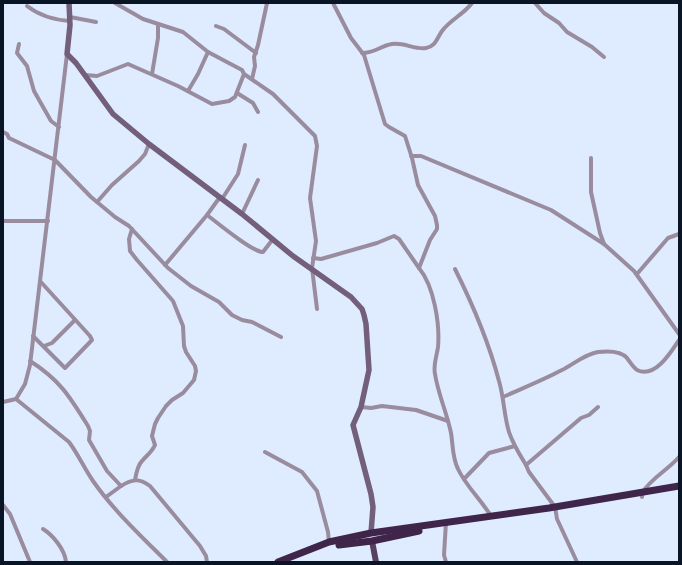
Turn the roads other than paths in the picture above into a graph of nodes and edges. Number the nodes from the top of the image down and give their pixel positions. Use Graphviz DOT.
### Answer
graph roads {
  1 [pos="69,3"];
  2 [pos="115,3"];
  3 [pos="267,3"];
  4 [pos="333,3"];
  5 [pos="472,3"];
  6 [pos="535,3"];
  7 [pos="27,6"];
  8 [pos="70,19"];
  9 [pos="96,22"];
  10 [pos="158,25"];
  11 [pos="216,26"];
  12 [pos="19,44"];
  13 [pos="208,52"];
  14 [pos="256,53"];
  15 [pos="362,53"];
  16 [pos="67,54"];
  17 [pos="604,57"];
  18 [pos="83,74"];
  19 [pos="152,74"];
  20 [pos="244,74"];
  21 [pos="252,79"];
  22 [pos="188,91"];
  23 [pos="238,93"];
  24 [pos="258,112"];
  25 [pos="59,127"];
  26 [pos="3,132"];
  27 [pos="149,144"];
  28 [pos="244,145"];
  29 [pos="411,156"];
  30 [pos="591,158"];
  31 [pos="55,160"];
  32 [pos="258,180"];
  33 [pos="221,198"];
  34 [pos="97,202"];
  35 [pos="242,214"];
  36 [pos="207,215"];
  37 [pos="3,221"];
  38 [pos="48,221"];
  39 [pos="132,229"];
  40 [pos="679,234"];
  41 [pos="272,239"];
  42 [pos="604,244"];
  43 [pos="313,258"];
  44 [pos="165,265"];
  45 [pos="312,268"];
  46 [pos="418,268"];
  47 [pos="456,269"];
  48 [pos="637,274"];
  49 [pos="40,281"];
  50 [pos="317,309"];
  51 [pos="75,320"];
  52 [pos="679,334"];
  53 [pos="33,336"];
  54 [pos="280,336"];
  55 [pos="679,340"];
  56 [pos="44,346"];
  57 [pos="30,361"];
  58 [pos="503,397"];
  59 [pos="16,399"];
  60 [pos="3,402"];
  61 [pos="598,406"];
  62 [pos="361,407"];
  63 [pos="448,421"];
  64 [pos="515,446"];
  65 [pos="265,452"];
  66 [pos="679,457"];
  67 [pos="526,465"];
  68 [pos="464,479"];
  69 [pos="135,480"];
  70 [pos="121,486"];
  71 [pos="679,486"];
  72 [pos="679,491"];
  73 [pos="642,495"];
  74 [pos="106,497"];
  75 [pos="3,505"];
  76 [pos="555,509"];
  77 [pos="491,516"];
  78 [pos="446,524"];
  79 [pos="43,529"];
  80 [pos="371,533"];
  81 [pos="382,535"];
  82 [pos="364,539"];
  83 [pos="372,541"];
  84 [pos="329,542"];
  85 [pos="339,543"];
  86 [pos="30,562"];
  87 [pos="66,562"];
  88 [pos="167,562"];
  89 [pos="207,562"];
  90 [pos="278,562"];
  91 [pos="288,562"];
  92 [pos="376,562"];
  93 [pos="446,562"];
  94 [pos="577,562"];
  1 -- 8 [label="street"];
  2 -- 10 [label="street"];
  3 -- 14 [label="street"];
  4 -- 15 [label="street"];
  5 -- 15 [label="street"];
  6 -- 17 [label="street"];
  7 -- 8 [label="street"];
  8 -- 9 [label="street"];
  8 -- 16 [label="street"];
  10 -- 13 [label="street"];
  10 -- 19 [label="street"];
  11 -- 14 [label="street"];
  12 -- 25 [label="street"];
  13 -- 20 [label="street"];
  13 -- 22 [label="street"];
  14 -- 21 [label="street"];
  15 -- 29 [label="street"];
  16 -- 18 [label="street"];
  16 -- 25 [label="street"];
  18 -- 19 [label="street"];
  18 -- 27 [label="street"];
  19 -- 22 [label="street"];
  20 -- 21 [label="street"];
  20 -- 23 [label="street"];
  21 -- 43 [label="street"];
  22 -- 23 [label="street"];
  23 -- 24 [label="street"];
  25 -- 31 [label="street"];
  26 -- 31 [label="street"];
  27 -- 33 [label="street"];
  27 -- 34 [label="street"];
  28 -- 33 [label="street"];
  29 -- 42 [label="street"];
  29 -- 46 [label="street"];
  30 -- 42 [label="street"];
  31 -- 34 [label="street"];
  31 -- 38 [label="street"];
  32 -- 35 [label="street"];
  33 -- 35 [label="street"];
  33 -- 36 [label="street"];
  34 -- 39 [label="street"];
  35 -- 41 [label="street"];
  36 -- 41 [label="street"];
  36 -- 44 [label="street"];
  37 -- 38 [label="street"];
  38 -- 49 [label="street"];
  39 -- 44 [label="street"];
  39 -- 69 [label="street"];
  40 -- 48 [label="street"];
  41 -- 45 [label="street"];
  42 -- 48 [label="street"];
  43 -- 45 [label="street"];
  43 -- 46 [label="street"];
  44 -- 54 [label="street"];
  45 -- 50 [label="street"];
  45 -- 62 [label="street"];
  46 -- 63 [label="street"];
  47 -- 58 [label="street"];
  48 -- 52 [label="street"];
  49 -- 51 [label="street"];
  49 -- 53 [label="street"];
  51 -- 56 [label="street"];
  51 -- 56 [label="street"];
  53 -- 56 [label="street"];
  53 -- 57 [label="street"];
  55 -- 58 [label="street"];
  57 -- 59 [label="street"];
  57 -- 70 [label="street"];
  58 -- 64 [label="street"];
  59 -- 60 [label="street"];
  59 -- 74 [label="street"];
  61 -- 67 [label="street"];
  62 -- 63 [label="street"];
  62 -- 80 [label="street"];
  63 -- 68 [label="street"];
  64 -- 67 [label="street"];
  64 -- 68 [label="street"];
  65 -- 84 [label="street"];
  66 -- 73 [label="street"];
  67 -- 76 [label="street"];
  68 -- 77 [label="street"];
  69 -- 70 [label="street"];
  69 -- 89 [label="street"];
  70 -- 74 [label="street"];
  71 -- 73 [label="highway"];
  72 -- 73 [label="highway"];
  73 -- 76 [label="highway"];
  74 -- 88 [label="street"];
  75 -- 86 [label="street"];
  76 -- 77 [label="highway"];
  76 -- 78 [label="highway"];
  76 -- 94 [label="street"];
  77 -- 78 [label="highway"];
  78 -- 81 [label="highway"];
  78 -- 93 [label="street"];
  79 -- 87 [label="street"];
  80 -- 81 [label="highway"];
  80 -- 82 [label="highway"];
  81 -- 83 [label="highway"];
  82 -- 83 [label="highway"];
  82 -- 85 [label="highway"];
  83 -- 92 [label="main road"];
  84 -- 85 [label="highway"];
  84 -- 90 [label="highway"];
  85 -- 91 [label="highway"];
}
